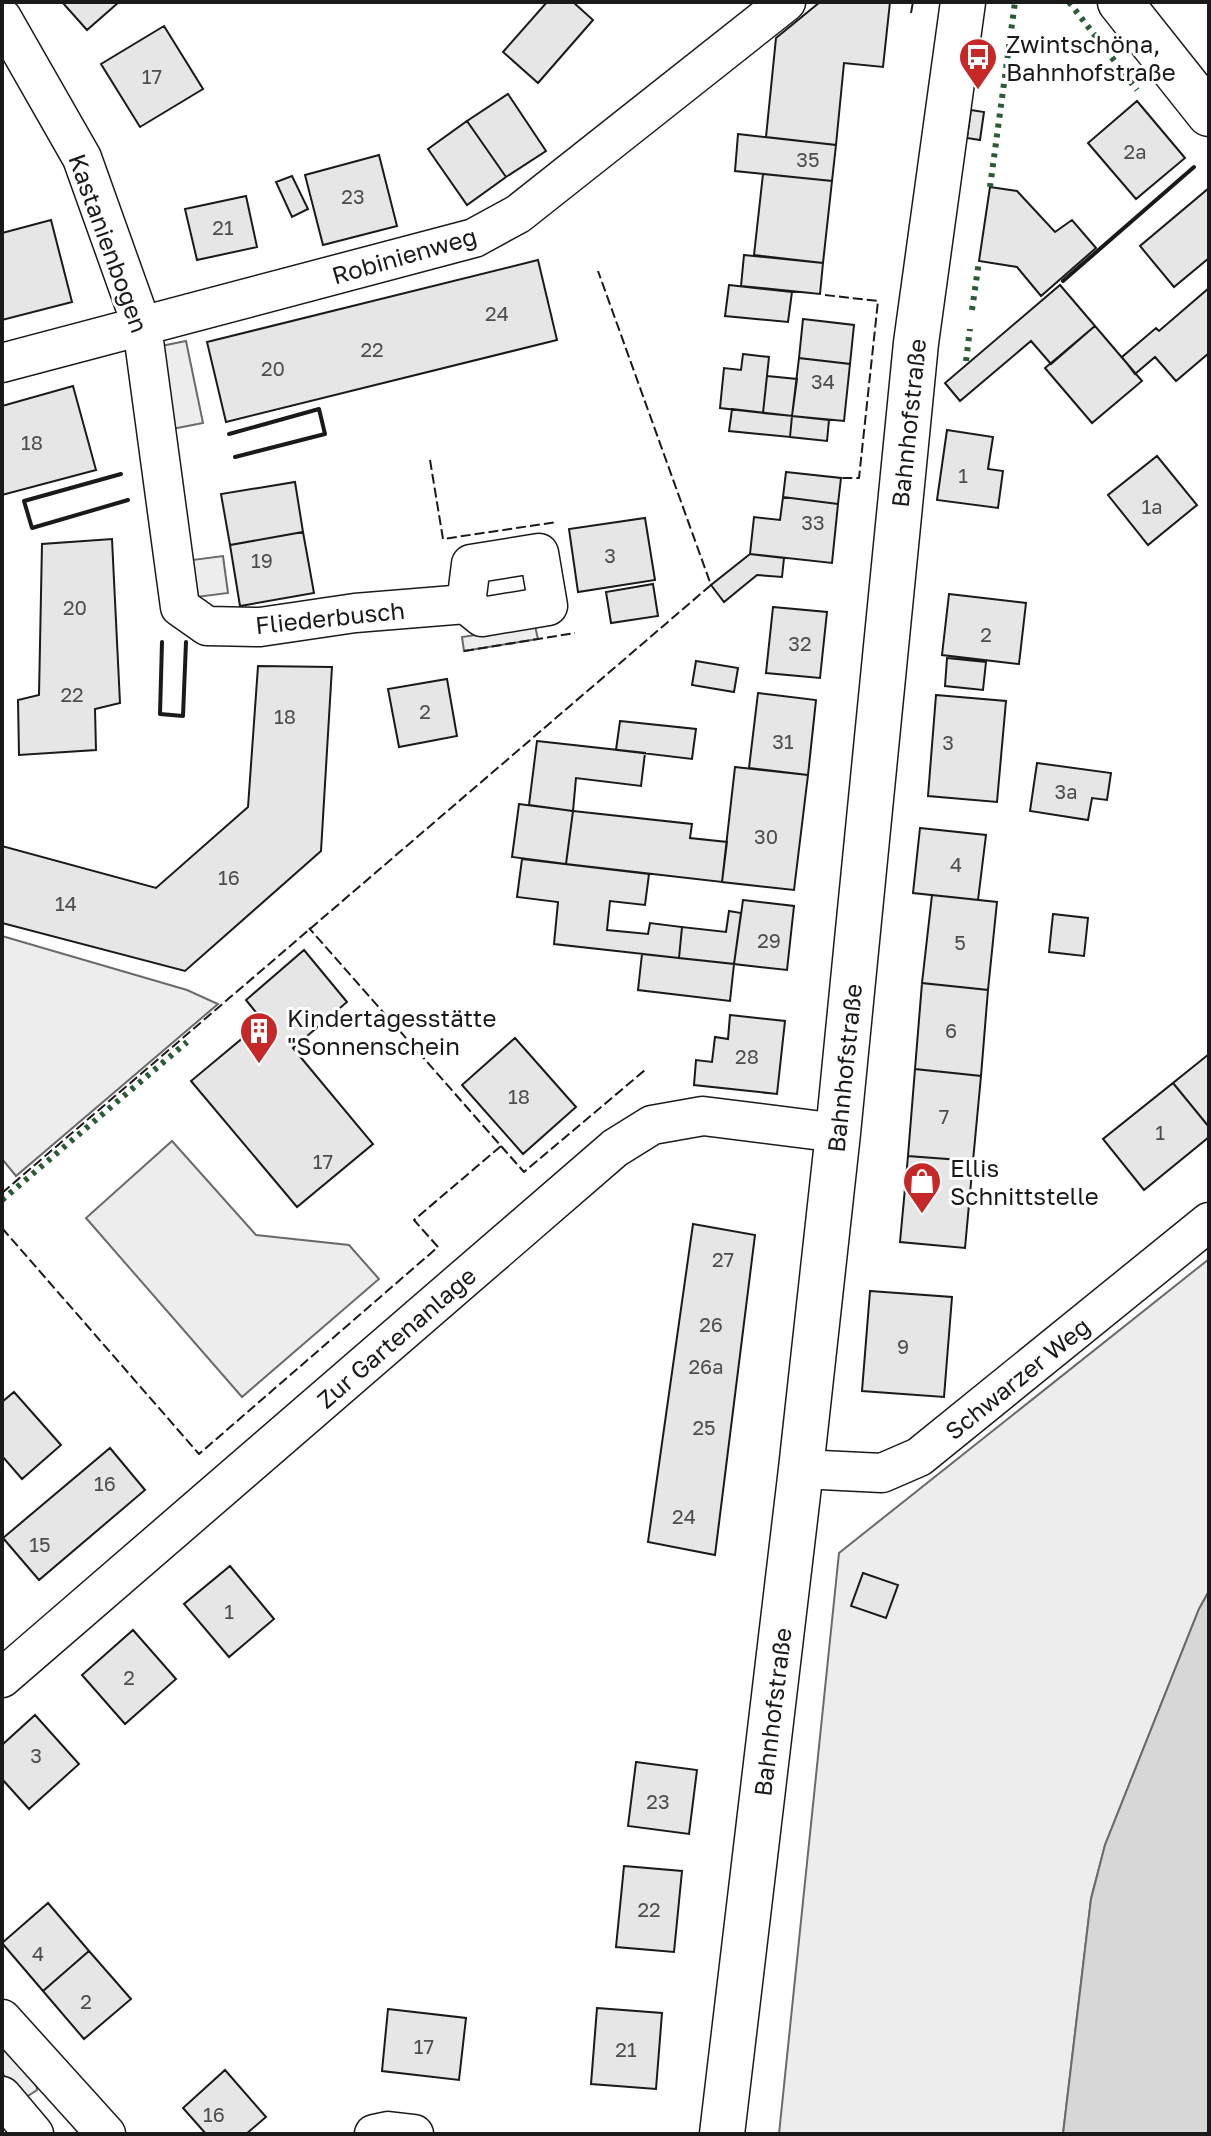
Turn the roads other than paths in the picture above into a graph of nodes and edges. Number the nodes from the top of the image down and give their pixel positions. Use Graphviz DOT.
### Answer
graph roads {
  1 [pos="786,2"];
  2 [pos="963,2"];
  3 [pos="1120,2"];
  4 [pos="2,18"];
  5 [pos="1209,114"];
  6 [pos="142,326"];
  7 [pos="2,363"];
  8 [pos="466,604"];
  9 [pos="196,620"];
  10 [pos="838,1133"];
  11 [pos="1209,1222"];
  12 [pos="801,1469"];
  13 [pos="2,1678"];
  14 [pos="2,2019"];
  15 [pos="2,2096"];
  16 [pos="34,2134"];
  17 [pos="106,2134"];
  18 [pos="374,2134"];
  19 [pos="414,2134"];
  20 [pos="722,2134"];
  1 -- 6 [label="street, Robinienweg"];
  2 -- 10 [label="street, Bahnhofstraße"];
  3 -- 5 [label="street"];
  4 -- 6 [label="street, Kastanienbogen"];
  6 -- 7 [label="street, Robinienweg"];
  6 -- 9 [label="street, Kastanienbogen"];
  8 -- 9 [label="street, Fliederbusch"];
  10 -- 12 [label="street, Bahnhofstraße"];
  10 -- 13 [label="street, Zur Gartenanlage"];
  11 -- 12 [label="street, Schwarzer Weg"];
  12 -- 20 [label="street, Bahnhofstraße"];
  14 -- 17 [label="street"];
  15 -- 16 [label="street"];
  18 -- 19 [label="street"];
}
